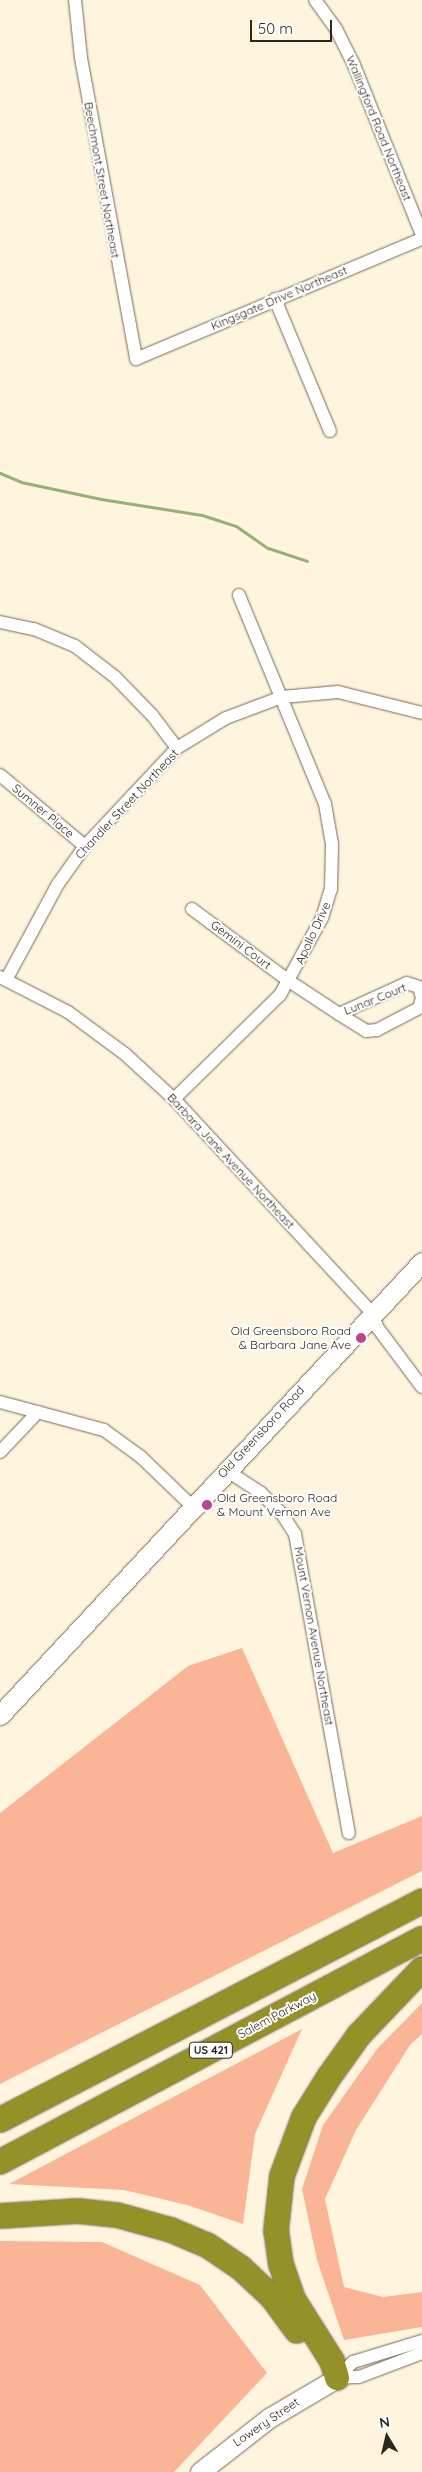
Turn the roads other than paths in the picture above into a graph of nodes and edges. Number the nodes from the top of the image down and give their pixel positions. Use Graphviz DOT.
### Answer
graph roads {
  1 [pos="75,0"];
  2 [pos="315,0"];
  3 [pos="422,235"];
  4 [pos="422,239"];
  5 [pos="275,299"];
  6 [pos="136,359"];
  7 [pos="330,431"];
  8 [pos="239,595"];
  9 [pos="0,622"];
  10 [pos="282,697"];
  11 [pos="422,713"];
  12 [pos="177,748"];
  13 [pos="0,775"];
  14 [pos="85,846"];
  15 [pos="192,909"];
  16 [pos="3,979"];
  17 [pos="289,981"];
  18 [pos="339,1014"];
  19 [pos="174,1100"];
  20 [pos="422,1262"];
  21 [pos="372,1314"];
  22 [pos="422,1387"];
  23 [pos="0,1402"];
  24 [pos="38,1412"];
  25 [pos="0,1452"];
  26 [pos="226,1470"];
  27 [pos="192,1506"];
  28 [pos="0,1714"];
  29 [pos="349,1833"];
  30 [pos="422,1901"];
  31 [pos="422,1939"];
  32 [pos="422,1969"];
  33 [pos="0,2120"];
  34 [pos="0,2162"];
  35 [pos="0,2216"];
  36 [pos="422,2340"];
  37 [pos="422,2353"];
  38 [pos="337,2378"];
  39 [pos="200,2472"];
  1 -- 6 [label="street, Beechmont Street Northeast"];
  2 -- 3 [label="street, Wallingford Road Northeast"];
  4 -- 5 [label="street, Kingsgate Drive Northeast"];
  5 -- 6 [label="street, Kingsgate Drive Northeast"];
  5 -- 7 [label="street"];
  8 -- 10 [label="street, Apollo Drive"];
  9 -- 12 [label="street"];
  10 -- 11 [label="street, Chandler Street Northeast"];
  10 -- 12 [label="street, Chandler Street Northeast"];
  10 -- 17 [label="street, Apollo Drive"];
  12 -- 14 [label="street, Chandler Street Northeast"];
  13 -- 14 [label="street, Sumner Place"];
  14 -- 16 [label="street, Chandler Street Northeast"];
  15 -- 17 [label="street, Gemini Court"];
  16 -- 19 [label="street, Barbara Jane Avenue Northeast"];
  17 -- 18 [label="street, Lunar Court"];
  17 -- 19 [label="street, Apollo Drive"];
  18 -- 18 [label="street, Lunar Court"];
  19 -- 21 [label="street, Barbara Jane Avenue Northeast"];
  20 -- 21 [label="street, Old Greensboro Road"];
  21 -- 22 [label="street, Barbara Jane Avenue Northeast"];
  21 -- 26 [label="street, Old Greensboro Road"];
  23 -- 24 [label="street"];
  24 -- 25 [label="street"];
  24 -- 27 [label="street"];
  26 -- 27 [label="street, Old Greensboro Road"];
  26 -- 29 [label="street, Mount Vernon Avenue Northeast"];
  27 -- 28 [label="street, Old Greensboro Road"];
  30 -- 33 [label="highway, US 421"];
  31 -- 34 [label="highway, Salem Parkway / US 421"];
  32 -- 38 [label="highway"];
  35 -- 38 [label="highway"];
  36 -- 38 [label="street, Lowery Street"];
  37 -- 38 [label="street, Lowery Street"];
  38 -- 39 [label="street, Lowery Street"];
}
